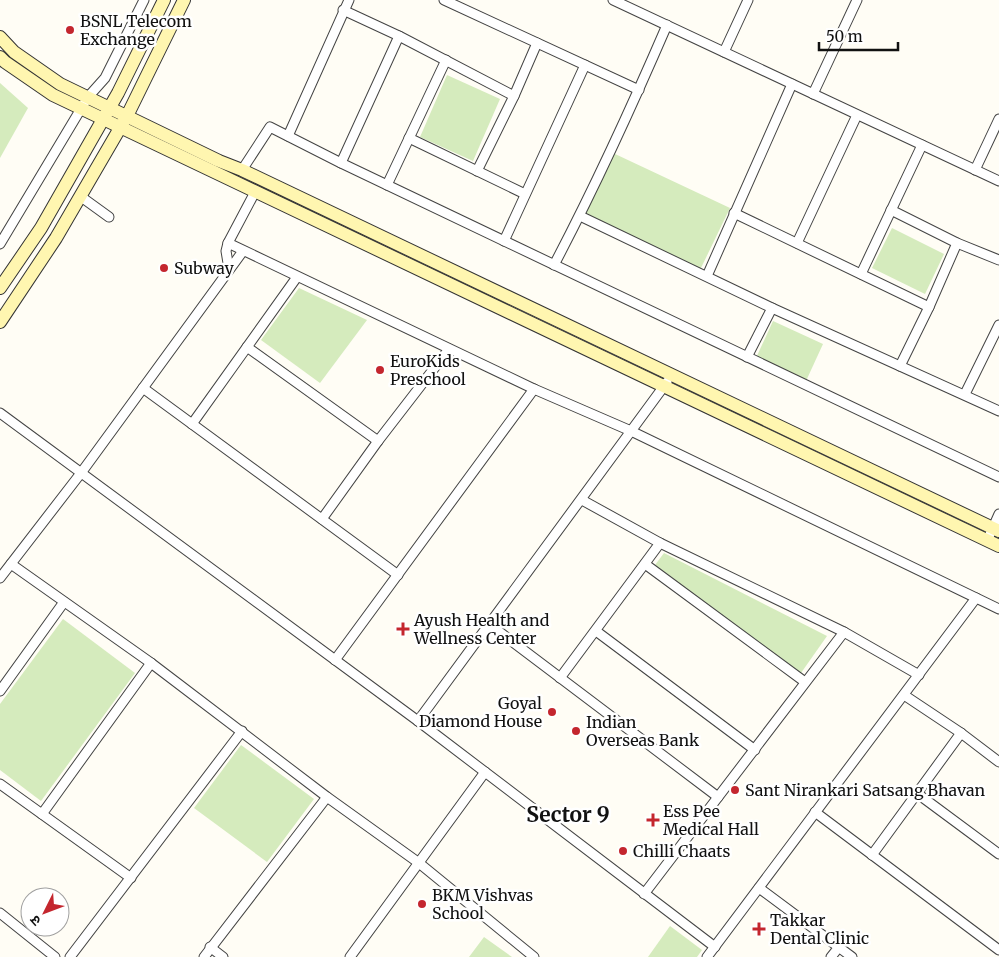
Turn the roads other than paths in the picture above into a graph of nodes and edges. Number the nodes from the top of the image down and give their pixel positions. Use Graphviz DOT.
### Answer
graph roads {
  1 [pos="144,0"];
  2 [pos="164,0"];
  3 [pos="184,0"];
  4 [pos="348,0"];
  5 [pos="444,0"];
  6 [pos="613,0"];
  7 [pos="748,0"];
  8 [pos="857,0"];
  9 [pos="343,10"];
  10 [pos="667,25"];
  11 [pos="399,36"];
  12 [pos="0,38"];
  13 [pos="537,43"];
  14 [pos="724,52"];
  15 [pos="0,57"];
  16 [pos="446,60"];
  17 [pos="585,65"];
  18 [pos="792,84"];
  19 [pos="640,90"];
  20 [pos="813,94"];
  21 [pos="514,96"];
  22 [pos="88,97"];
  23 [pos="110,108"];
  24 [pos="82,109"];
  25 [pos="857,115"];
  26 [pos="127,116"];
  27 [pos="103,119"];
  28 [pos="999,119"];
  29 [pos="120,128"];
  30 [pos="288,136"];
  31 [pos="409,138"];
  32 [pos="922,145"];
  33 [pos="341,163"];
  34 [pos="242,170"];
  35 [pos="975,170"];
  36 [pos="477,171"];
  37 [pos="999,181"];
  38 [pos="387,185"];
  39 [pos="255,192"];
  40 [pos="525,194"];
  41 [pos="80,196"];
  42 [pos="891,210"];
  43 [pos="734,213"];
  44 [pos="580,216"];
  45 [pos="109,217"];
  46 [pos="504,241"];
  47 [pos="228,243"];
  48 [pos="796,243"];
  49 [pos="958,243"];
  50 [pos="0,244"];
  51 [pos="243,250"];
  52 [pos="999,260"];
  53 [pos="554,265"];
  54 [pos="229,268"];
  55 [pos="862,274"];
  56 [pos="708,276"];
  57 [pos="297,277"];
  58 [pos="0,288"];
  59 [pos="930,307"];
  60 [pos="772,308"];
  61 [pos="0,322"];
  62 [pos="999,325"];
  63 [pos="247,347"];
  64 [pos="449,349"];
  65 [pos="747,357"];
  66 [pos="900,366"];
  67 [pos="672,376"];
  68 [pos="664,387"];
  69 [pos="143,388"];
  70 [pos="534,390"];
  71 [pos="965,394"];
  72 [pos="999,411"];
  73 [pos="0,413"];
  74 [pos="192,424"];
  75 [pos="631,431"];
  76 [pos="378,441"];
  77 [pos="81,472"];
  78 [pos="999,477"];
  79 [pos="582,500"];
  80 [pos="999,514"];
  81 [pos="322,519"];
  82 [pos="996,530"];
  83 [pos="987,541"];
  84 [pos="660,543"];
  85 [pos="999,546"];
  86 [pos="11,564"];
  87 [pos="645,564"];
  88 [pos="398,575"];
  89 [pos="0,578"];
  90 [pos="976,598"];
  91 [pos="64,602"];
  92 [pos="999,609"];
  93 [pos="489,624"];
  94 [pos="596,631"];
  95 [pos="844,632"];
  96 [pos="335,660"];
  97 [pos="151,663"];
  98 [pos="919,675"];
  99 [pos="560,678"];
  100 [pos="805,682"];
  101 [pos="0,691"];
  102 [pos="904,695"];
  103 [pos="418,721"];
  104 [pos="242,731"];
  105 [pos="961,733"];
  106 [pos="755,750"];
  107 [pos="999,762"];
  108 [pos="485,772"];
  109 [pos="0,784"];
  110 [pos="918,794"];
  111 [pos="327,797"];
  112 [pos="718,797"];
  113 [pos="815,812"];
  114 [pos="42,814"];
  115 [pos="872,854"];
  116 [pos="999,854"];
  117 [pos="419,863"];
  118 [pos="131,878"];
  119 [pos="759,888"];
  120 [pos="644,894"];
  121 [pos="0,913"];
  122 [pos="715,947"];
  123 [pos="838,947"];
  124 [pos="210,948"];
  125 [pos="999,950"];
  126 [pos="55,957"];
  127 [pos="70,957"];
  128 [pos="204,957"];
  129 [pos="223,957"];
  130 [pos="350,957"];
  131 [pos="534,957"];
  132 [pos="707,957"];
  133 [pos="831,957"];
  134 [pos="852,957"];
  1 -- 22 [label="street"];
  2 -- 23 [label="street"];
  3 -- 26 [label="street"];
  4 -- 9 [label="street"];
  5 -- 13 [label="street"];
  6 -- 10 [label="street"];
  7 -- 14 [label="street"];
  8 -- 20 [label="street"];
  9 -- 11 [label="street"];
  9 -- 30 [label="street"];
  10 -- 14 [label="street"];
  10 -- 19 [label="street"];
  11 -- 16 [label="street"];
  11 -- 33 [label="street"];
  12 -- 22 [label="street"];
  13 -- 17 [label="street"];
  13 -- 21 [label="street"];
  14 -- 18 [label="street"];
  15 -- 24 [label="street"];
  16 -- 21 [label="street"];
  16 -- 31 [label="street"];
  17 -- 19 [label="street"];
  17 -- 40 [label="street"];
  18 -- 20 [label="street"];
  18 -- 43 [label="street"];
  19 -- 44 [label="street"];
  20 -- 25 [label="street"];
  21 -- 36 [label="street"];
  22 -- 23 [label="street"];
  22 -- 24 [label="street"];
  23 -- 26 [label="street"];
  23 -- 27 [label="street"];
  24 -- 27 [label="street"];
  24 -- 50 [label="street"];
  25 -- 32 [label="street"];
  25 -- 48 [label="street"];
  26 -- 29 [label="street"];
  26 -- 34 [label="street"];
  27 -- 29 [label="street"];
  27 -- 58 [label="street"];
  28 -- 35 [label="street"];
  29 -- 39 [label="street"];
  29 -- 41 [label="street"];
  30 -- 33 [label="street"];
  30 -- 34 [label="street"];
  31 -- 36 [label="street"];
  31 -- 38 [label="street"];
  32 -- 35 [label="street"];
  32 -- 42 [label="street"];
  33 -- 38 [label="street"];
  34 -- 67 [label="street"];
  35 -- 37 [label="street"];
  36 -- 40 [label="street"];
  38 -- 46 [label="street"];
  39 -- 47 [label="street"];
  39 -- 68 [label="street"];
  40 -- 46 [label="street"];
  41 -- 45 [label="street"];
  41 -- 61 [label="street"];
  42 -- 49 [label="street"];
  42 -- 55 [label="street"];
  43 -- 48 [label="street"];
  43 -- 56 [label="street"];
  44 -- 53 [label="street"];
  44 -- 56 [label="street"];
  46 -- 53 [label="street"];
  47 -- 51 [label="street"];
  47 -- 54 [label="street"];
  48 -- 55 [label="street"];
  49 -- 52 [label="street"];
  49 -- 59 [label="street"];
  51 -- 54 [label="street"];
  51 -- 57 [label="street"];
  53 -- 65 [label="street"];
  54 -- 69 [label="street"];
  55 -- 59 [label="street"];
  56 -- 60 [label="street"];
  57 -- 63 [label="street"];
  57 -- 64 [label="street"];
  59 -- 66 [label="street"];
  60 -- 65 [label="street"];
  60 -- 66 [label="street"];
  62 -- 71 [label="street"];
  63 -- 74 [label="street"];
  63 -- 76 [label="street"];
  64 -- 70 [label="street"];
  64 -- 76 [label="street"];
  65 -- 78 [label="street"];
  66 -- 71 [label="street"];
  67 -- 68 [label="street"];
  67 -- 82 [label="street"];
  68 -- 75 [label="street"];
  68 -- 83 [label="street"];
  69 -- 74 [label="street"];
  69 -- 77 [label="street"];
  70 -- 75 [label="street"];
  70 -- 88 [label="street"];
  71 -- 72 [label="street"];
  73 -- 77 [label="street"];
  74 -- 81 [label="street"];
  75 -- 79 [label="street"];
  75 -- 90 [label="street"];
  76 -- 81 [label="street"];
  77 -- 86 [label="street"];
  77 -- 96 [label="street"];
  79 -- 84 [label="street"];
  79 -- 93 [label="street"];
  80 -- 82 [label="street"];
  81 -- 88 [label="street"];
  82 -- 83 [label="street"];
  83 -- 85 [label="street"];
  84 -- 87 [label="street"];
  84 -- 95 [label="street"];
  86 -- 89 [label="street"];
  86 -- 91 [label="street"];
  87 -- 94 [label="street"];
  87 -- 100 [label="street"];
  88 -- 96 [label="street"];
  90 -- 92 [label="street"];
  90 -- 98 [label="street"];
  91 -- 97 [label="street"];
  91 -- 101 [label="street"];
  93 -- 99 [label="street"];
  93 -- 103 [label="street"];
  94 -- 99 [label="street"];
  94 -- 106 [label="street"];
  95 -- 98 [label="street"];
  95 -- 100 [label="street"];
  96 -- 103 [label="street"];
  97 -- 104 [label="street"];
  97 -- 114 [label="street"];
  98 -- 102 [label="street"];
  99 -- 112 [label="street"];
  100 -- 106 [label="street"];
  102 -- 105 [label="street"];
  102 -- 113 [label="street"];
  103 -- 108 [label="street"];
  104 -- 111 [label="street"];
  104 -- 118 [label="street"];
  105 -- 107 [label="street"];
  105 -- 110 [label="street"];
  106 -- 112 [label="street"];
  108 -- 117 [label="street"];
  108 -- 120 [label="street"];
  109 -- 114 [label="street"];
  110 -- 115 [label="street"];
  110 -- 116 [label="street"];
  111 -- 117 [label="street"];
  111 -- 124 [label="street"];
  112 -- 120 [label="street"];
  113 -- 115 [label="street"];
  113 -- 119 [label="street"];
  114 -- 118 [label="street"];
  115 -- 125 [label="street"];
  117 -- 130 [label="street"];
  117 -- 131 [label="street"];
  118 -- 127 [label="street"];
  119 -- 122 [label="street"];
  119 -- 123 [label="street"];
  120 -- 122 [label="street"];
  121 -- 126 [label="street"];
  122 -- 132 [label="street"];
  123 -- 133 [label="street"];
  123 -- 134 [label="street"];
  124 -- 128 [label="street"];
  124 -- 129 [label="street"];
}
